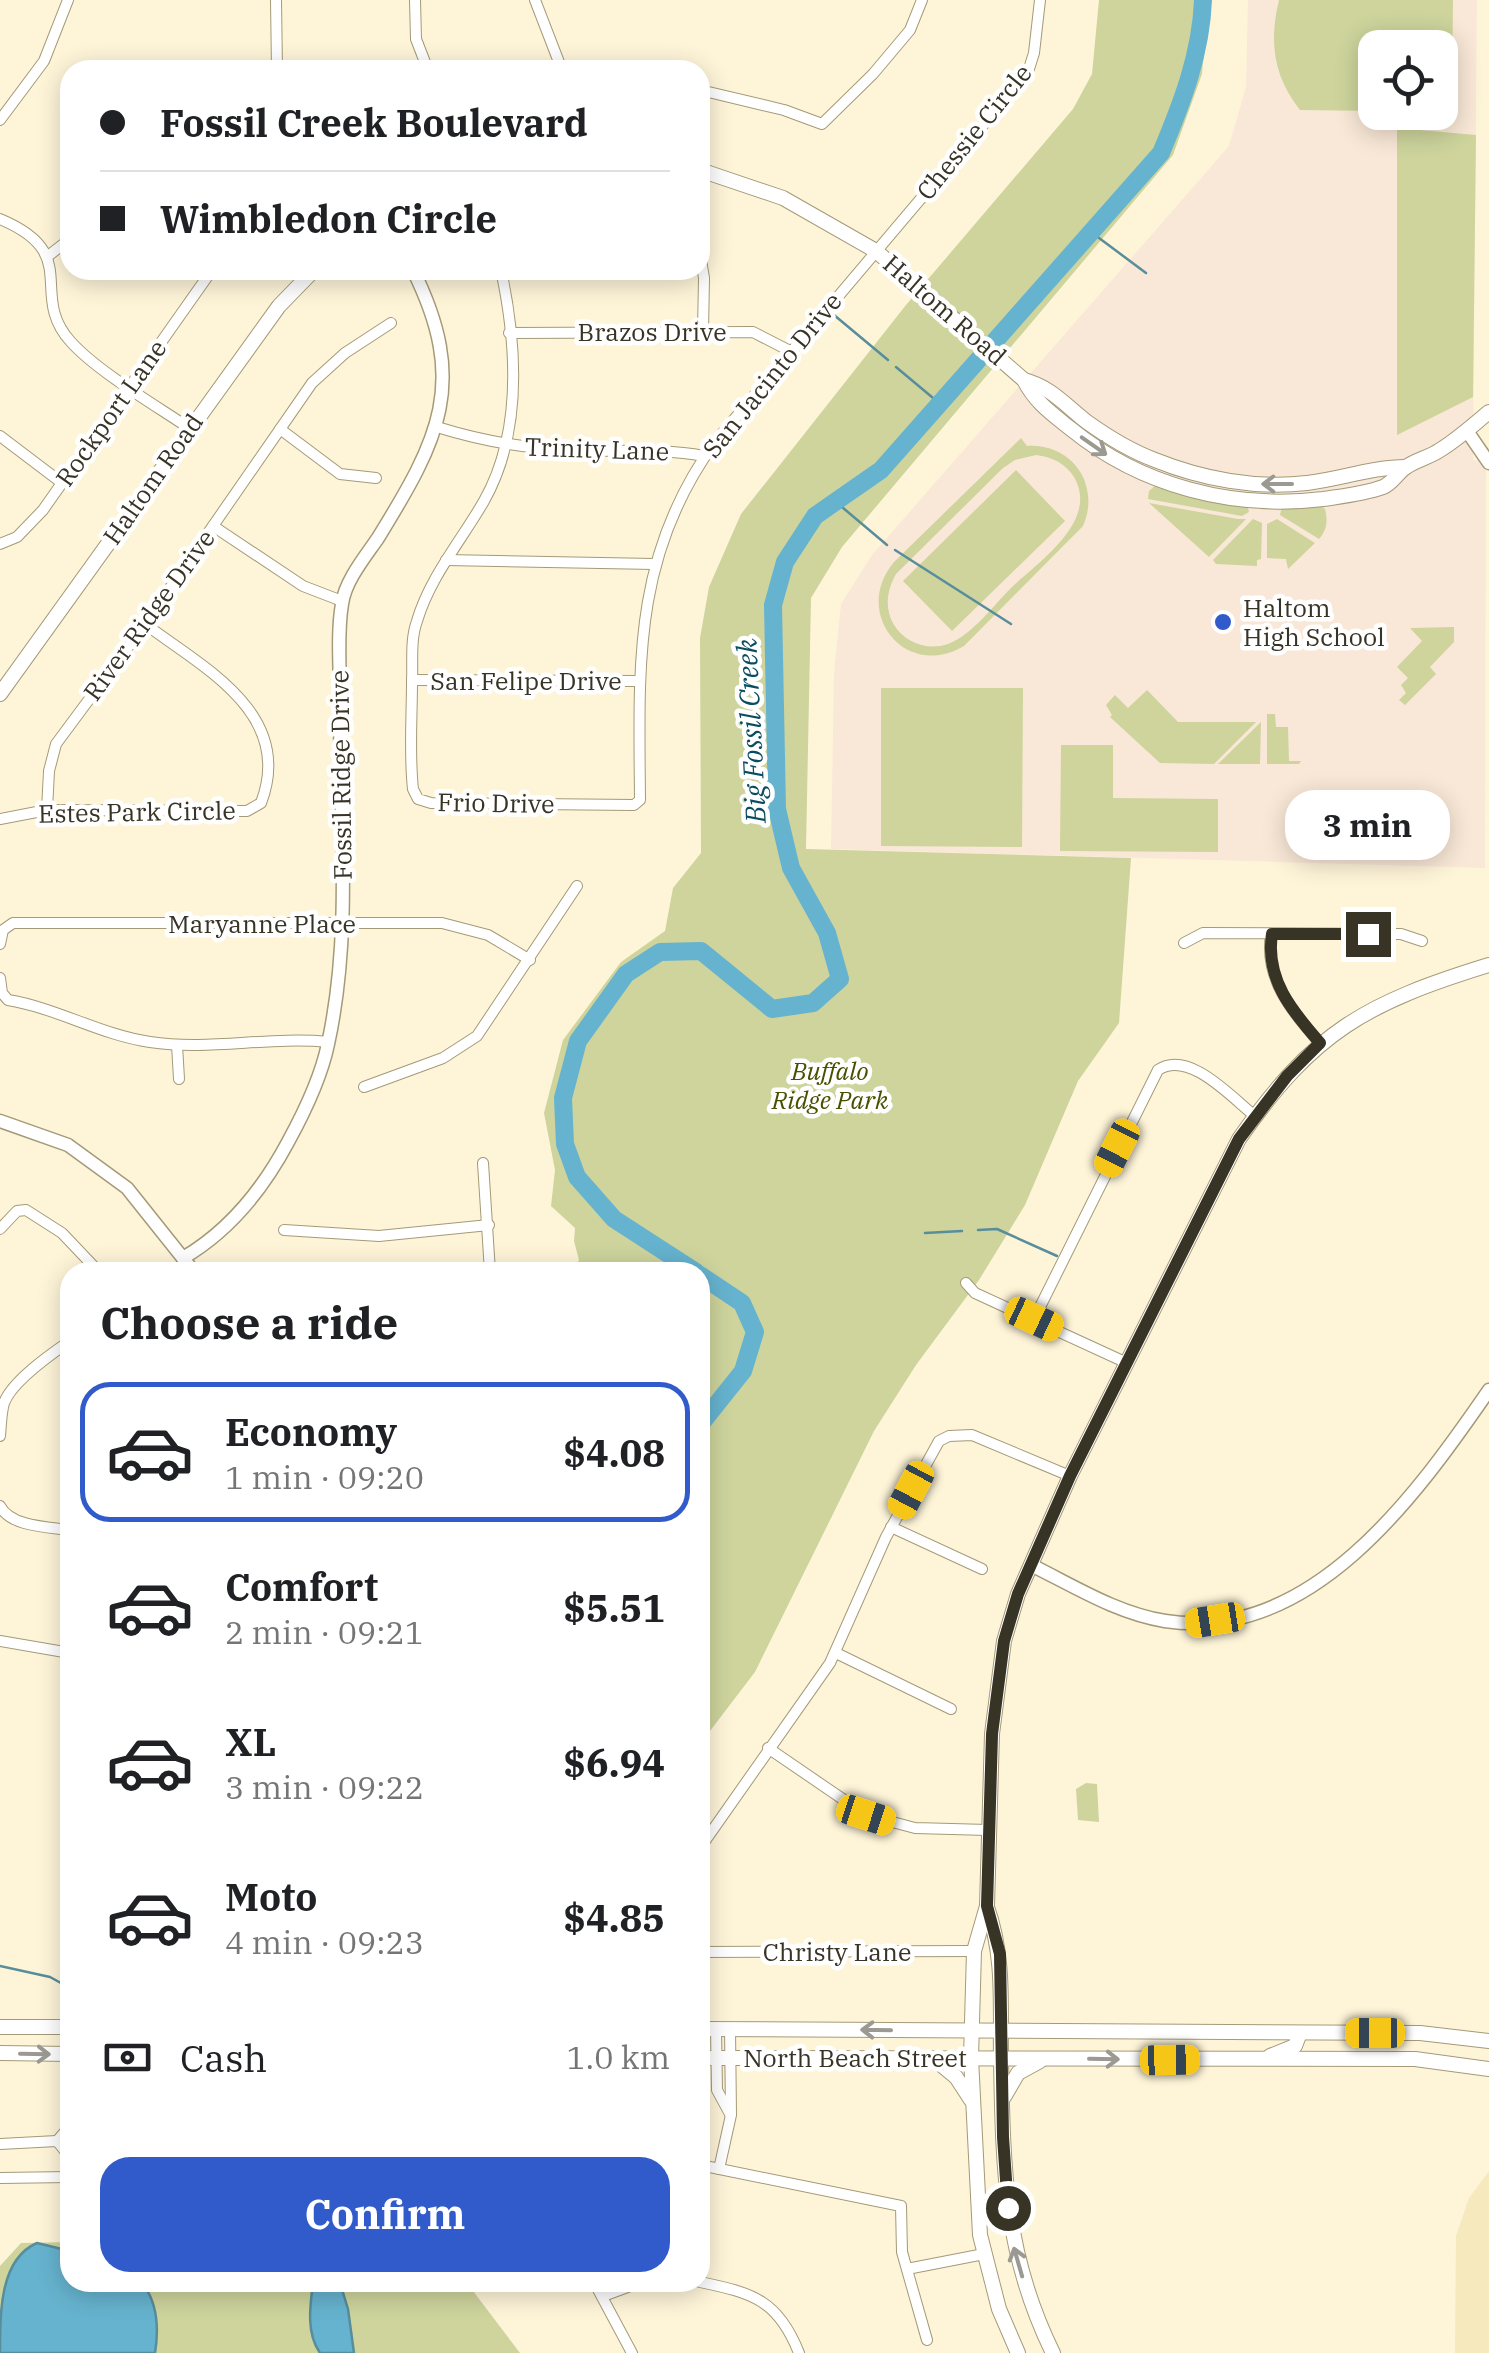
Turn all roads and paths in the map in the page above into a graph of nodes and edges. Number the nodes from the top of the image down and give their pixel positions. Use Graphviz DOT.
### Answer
graph roads {
  1 [pos="68,0"];
  2 [pos="276,0"];
  3 [pos="415,0"];
  4 [pos="535,0"];
  5 [pos="922,0"];
  6 [pos="1040,0"];
  7 [pos="276,60"];
  8 [pos="424,60"];
  9 [pos="558,60"];
  10 [pos="710,92"];
  11 [pos="0,120"];
  12 [pos="710,173"];
  13 [pos="0,218"];
  14 [pos="60,247"];
  15 [pos="876,251"];
  16 [pos="48,256"];
  17 [pos="205,280"];
  18 [pos="304,280"];
  19 [pos="418,280"];
  20 [pos="501,280"];
  21 [pos="704,280"];
  22 [pos="391,323"];
  23 [pos="703,331"];
  24 [pos="509,332"];
  25 [pos="790,351"];
  26 [pos="1024,380"];
  27 [pos="129,387"];
  28 [pos="1489,412"];
  29 [pos="437,426"];
  30 [pos="189,428"];
  31 [pos="280,429"];
  32 [pos="1467,430"];
  33 [pos="0,436"];
  34 [pos="507,445"];
  35 [pos="704,456"];
  36 [pos="1148,457"];
  37 [pos="1489,464"];
  38 [pos="1406,467"];
  39 [pos="1145,474"];
  40 [pos="376,478"];
  41 [pos="1334,478"];
  42 [pos="62,482"];
  43 [pos="1335,497"];
  44 [pos="212,526"];
  45 [pos="0,544"];
  46 [pos="446,560"];
  47 [pos="654,564"];
  48 [pos="342,601"];
  49 [pos="144,624"];
  50 [pos="412,680"];
  51 [pos="639,681"];
  52 [pos="0,694"];
  53 [pos="640,800"];
  54 [pos="47,810"];
  55 [pos="0,819"];
  56 [pos="577,886"];
  57 [pos="344,924"];
  58 [pos="1272,934"];
  59 [pos="1422,941"];
  60 [pos="1184,943"];
  61 [pos="0,944"];
  62 [pos="530,960"];
  63 [pos="1489,965"];
  64 [pos="0,978"];
  65 [pos="329,1042"];
  66 [pos="1320,1043"];
  67 [pos="177,1045"];
  68 [pos="178,1079"];
  69 [pos="364,1088"];
  70 [pos="1255,1116"];
  71 [pos="0,1121"];
  72 [pos="483,1163"];
  73 [pos="489,1224"];
  74 [pos="0,1228"];
  75 [pos="284,1230"];
  76 [pos="182,1258"];
  77 [pos="90,1262"];
  78 [pos="185,1262"];
  79 [pos="490,1262"];
  80 [pos="966,1283"];
  81 [pos="1034,1319"];
  82 [pos="60,1348"];
  83 [pos="1127,1362"];
  84 [pos="1489,1390"];
  85 [pos="2,1403"];
  86 [pos="0,1436"];
  87 [pos="1070,1476"];
  88 [pos="0,1506"];
  89 [pos="891,1527"];
  90 [pos="60,1529"];
  91 [pos="1031,1565"];
  92 [pos="982,1569"];
  93 [pos="0,1641"];
  94 [pos="60,1651"];
  95 [pos="836,1653"];
  96 [pos="951,1709"];
  97 [pos="768,1748"];
  98 [pos="988,1830"];
  99 [pos="710,1833"];
  100 [pos="987,1906"];
  101 [pos="974,1951"];
  102 [pos="710,1952"];
  103 [pos="0,2027"];
  104 [pos="60,2027"];
  105 [pos="715,2029"];
  106 [pos="972,2032"];
  107 [pos="1001,2032"];
  108 [pos="1300,2033"];
  109 [pos="1489,2040"];
  110 [pos="0,2053"];
  111 [pos="60,2054"];
  112 [pos="932,2057"];
  113 [pos="715,2058"];
  114 [pos="971,2058"];
  115 [pos="1001,2058"];
  116 [pos="1044,2059"];
  117 [pos="1266,2059"];
  118 [pos="1489,2069"];
  119 [pos="1002,2102"];
  120 [pos="973,2103"];
  121 [pos="60,2138"];
  122 [pos="57,2141"];
  123 [pos="0,2144"];
  124 [pos="60,2145"];
  125 [pos="710,2167"];
  126 [pos="719,2169"];
  127 [pos="60,2177"];
  128 [pos="0,2178"];
  129 [pos="984,2254"];
  130 [pos="907,2269"];
  131 [pos="710,2284"];
  132 [pos="601,2292"];
  133 [pos="615,2292"];
  134 [pos="604,2296"];
  135 [pos="927,2340"];
  136 [pos="632,2353"];
  137 [pos="799,2353"];
  138 [pos="1018,2353"];
  139 [pos="1053,2353"];
  1 -- 11 [label="street"];
  2 -- 7 [label="street"];
  3 -- 8 [label="street"];
  4 -- 9 [label="street"];
  5 -- 10 [label="street"];
  6 -- 15 [label="street, Chessie Circle"];
  12 -- 15 [label="main road, Haltom Road"];
  13 -- 16 [label="street"];
  14 -- 16 [label="street"];
  15 -- 25 [label="street, San Jacinto Drive"];
  15 -- 26 [label="main road, Haltom Road"];
  16 -- 27 [label="street"];
  17 -- 27 [label="street, Rockport Lane"];
  18 -- 30 [label="main road, Haltom Road"];
  19 -- 29 [label="street, Fossil Ridge Drive"];
  20 -- 24 [label="street, Frio Drive"];
  21 -- 23 [label="street"];
  22 -- 31 [label="street, River Ridge Drive"];
  23 -- 24 [label="street, Brazos Drive"];
  23 -- 25 [label="street, Brazos Drive"];
  24 -- 34 [label="street, Frio Drive"];
  25 -- 35 [label="street, San Jacinto Drive"];
  26 -- 36 [label="main road, Haltom Road"];
  26 -- 39 [label="main road, Haltom Road, one-way"];
  27 -- 30 [label="street"];
  27 -- 42 [label="street, Rockport Lane"];
  28 -- 32 [label="main road, Haltom Road"];
  29 -- 34 [label="street, Trinity Lane"];
  29 -- 48 [label="street, Fossil Ridge Drive"];
  30 -- 52 [label="main road, Haltom Road"];
  31 -- 40 [label="street"];
  31 -- 44 [label="street, River Ridge Drive"];
  32 -- 37 [label="street"];
  32 -- 38 [label="main road, Haltom Road"];
  33 -- 42 [label="street"];
  34 -- 35 [label="street, Trinity Lane"];
  34 -- 46 [label="street, Frio Drive"];
  35 -- 47 [label="street, San Jacinto Drive"];
  36 -- 39 [label="main road"];
  41 -- 36 [label="main road, Haltom Road, one-way"];
  38 -- 41 [label="main road, Haltom Road"];
  38 -- 43 [label="main road, Haltom Road"];
  39 -- 43 [label="main road, Haltom Road"];
  41 -- 43 [label="main road"];
  42 -- 45 [label="street, Rockport Lane"];
  44 -- 48 [label="street"];
  44 -- 49 [label="street, River Ridge Drive"];
  46 -- 47 [label="street"];
  46 -- 50 [label="street, Frio Drive"];
  47 -- 51 [label="street, San Jacinto Drive"];
  48 -- 57 [label="street, Fossil Ridge Drive"];
  49 -- 54 [label="street, River Ridge Drive"];
  49 -- 54 [label="street, Estes Park Circle"];
  50 -- 51 [label="street, San Felipe Drive"];
  50 -- 53 [label="street, Frio Drive"];
  51 -- 53 [label="street, San Jacinto Drive"];
  54 -- 55 [label="street, Estes Park Circle"];
  56 -- 62 [label="street"];
  57 -- 61 [label="street, Maryanne Place"];
  57 -- 62 [label="street, Maryanne Place"];
  57 -- 65 [label="street, Fossil Ridge Drive"];
  58 -- 59 [label="street"];
  58 -- 60 [label="street"];
  58 -- 66 [label="street"];
  62 -- 69 [label="street"];
  63 -- 66 [label="main road"];
  64 -- 67 [label="street"];
  65 -- 67 [label="street"];
  65 -- 76 [label="street, Fossil Ridge Drive"];
  66 -- 70 [label="main road"];
  67 -- 68 [label="street"];
  70 -- 81 [label="street"];
  70 -- 83 [label="main road"];
  71 -- 76 [label="street"];
  72 -- 73 [label="street"];
  73 -- 75 [label="street"];
  73 -- 79 [label="street"];
  74 -- 77 [label="street"];
  76 -- 78 [label="street"];
  80 -- 81 [label="street"];
  81 -- 83 [label="street"];
  82 -- 85 [label="street"];
  83 -- 87 [label="main road"];
  84 -- 91 [label="street"];
  85 -- 86 [label="street"];
  87 -- 89 [label="street"];
  87 -- 91 [label="main road"];
  88 -- 90 [label="street"];
  89 -- 92 [label="street"];
  89 -- 95 [label="street"];
  91 -- 98 [label="main road"];
  93 -- 94 [label="street"];
  95 -- 96 [label="street"];
  95 -- 97 [label="street"];
  97 -- 98 [label="street"];
  97 -- 99 [label="street"];
  98 -- 100 [label="main road"];
  100 -- 101 [label="main road"];
  100 -- 107 [label="main road"];
  101 -- 102 [label="street, Christy Lane"];
  101 -- 106 [label="main road"];
  103 -- 104 [label="main road"];
  106 -- 105 [label="main road, North Beach Street, one-way"];
  105 -- 113 [label="street"];
  106 -- 107 [label="main road, North Beach Street"];
  106 -- 114 [label="main road"];
  107 -- 108 [label="main road, North Beach Street"];
  107 -- 115 [label="main road"];
  108 -- 109 [label="main road, North Beach Street"];
  108 -- 117 [label="main road"];
  110 -- 111 [label="main road, one-way"];
  112 -- 113 [label="main road, North Beach Street"];
  112 -- 114 [label="main road, North Beach Street"];
  112 -- 120 [label="main road"];
  113 -- 126 [label="street"];
  114 -- 115 [label="main road, North Beach Street"];
  114 -- 120 [label="main road"];
  115 -- 116 [label="main road, North Beach Street"];
  115 -- 119 [label="main road"];
  116 -- 117 [label="main road, North Beach Street, one-way"];
  116 -- 119 [label="main road"];
  117 -- 118 [label="main road, North Beach Street"];
  139 -- 119 [label="main road, one-way"];
  120 -- 129 [label="main road"];
  121 -- 122 [label="street"];
  122 -- 123 [label="street"];
  122 -- 124 [label="street"];
  125 -- 126 [label="street"];
  126 -- 130 [label="street"];
  127 -- 128 [label="street"];
  129 -- 130 [label="street"];
  129 -- 138 [label="main road"];
  130 -- 135 [label="street"];
  131 -- 137 [label="street"];
  132 -- 134 [label="street"];
  133 -- 134 [label="street"];
  134 -- 136 [label="street"];
}
